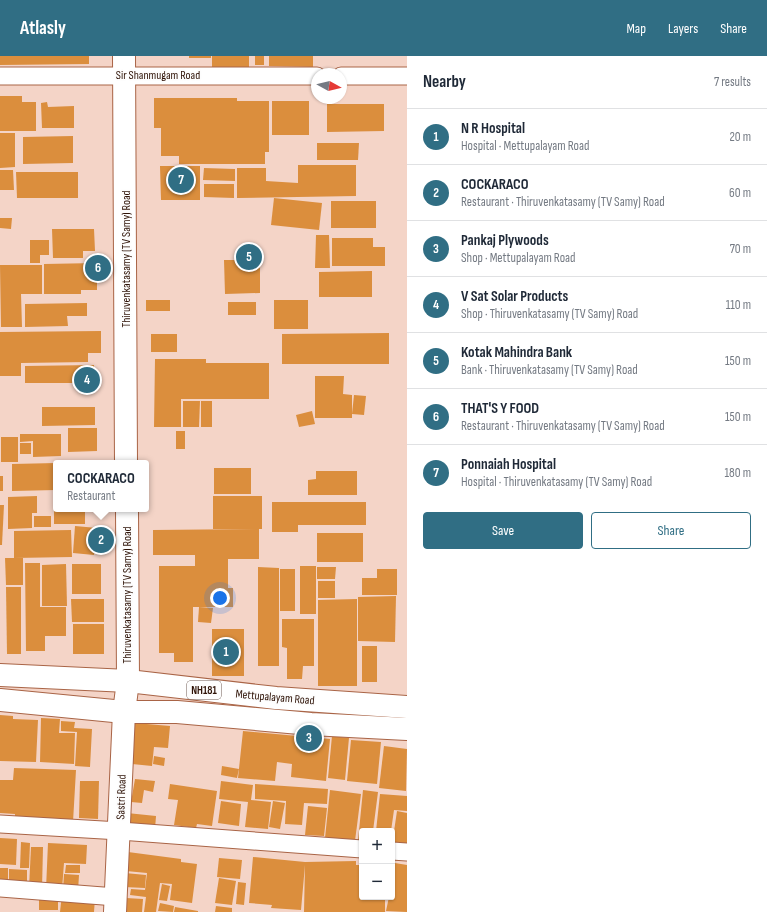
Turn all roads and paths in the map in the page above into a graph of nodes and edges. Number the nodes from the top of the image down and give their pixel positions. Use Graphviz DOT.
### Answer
graph roads {
  1 [pos="124,65"];
  2 [pos="0,76"];
  3 [pos="311,76"];
  4 [pos="347,76"];
  5 [pos="407,76"];
  6 [pos="126,460"];
  7 [pos="127,512"];
  8 [pos="0,675"];
  9 [pos="128,681"];
  10 [pos="0,700"];
  11 [pos="407,707"];
  12 [pos="124,712"];
  13 [pos="407,729"];
  14 [pos="0,824"];
  15 [pos="120,831"];
  16 [pos="359,849"];
  17 [pos="395,851"];
  18 [pos="407,852"];
  19 [pos="0,888"];
  20 [pos="116,905"];
  1 -- 2 [label="street, Sir Shanmugam Road"];
  1 -- 3 [label="street, Sir Shanmugam Road"];
  1 -- 6 [label="main road, Thiruvenkatasamy (TV Samy) Road"];
  4 -- 5 [label="street"];
  7 -- 9 [label="main road, Thiruvenkatasamy (TV Samy) Road"];
  8 -- 9 [label="main road, Mettupalayam Road / NH181"];
  9 -- 11 [label="main road, Mettupalayam Road / NH181"];
  9 -- 12 [label="main road, Sastri Road"];
  10 -- 12 [label="main road, Mettupalayam Road / NH181"];
  12 -- 13 [label="main road, Mettupalayam Road / NH181"];
  12 -- 15 [label="main road, Sastri Road"];
  14 -- 15 [label="street"];
  15 -- 16 [label="street"];
  15 -- 20 [label="main road, Sastri Road"];
  17 -- 18 [label="street"];
  19 -- 20 [label="street"];
}
